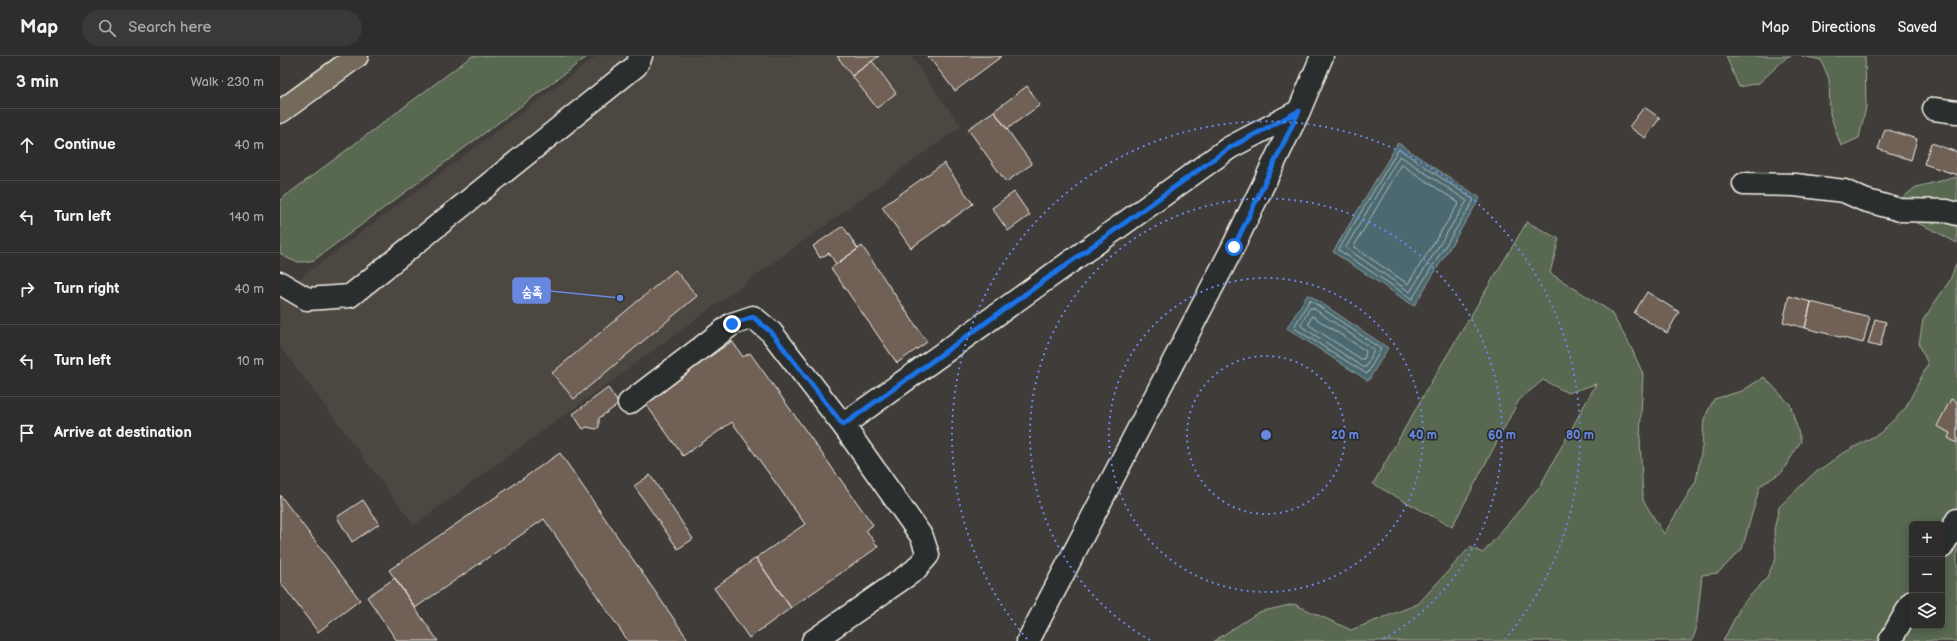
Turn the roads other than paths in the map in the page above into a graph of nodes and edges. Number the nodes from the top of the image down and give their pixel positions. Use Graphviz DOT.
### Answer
graph roads {
  1 [pos="357,56"];
  2 [pos="641,56"];
  3 [pos="1322,56"];
  4 [pos="1934,109"];
  5 [pos="1299,111"];
  6 [pos="280,112"];
  7 [pos="1957,112"];
  8 [pos="1744,184"];
  9 [pos="1957,214"];
  10 [pos="280,283"];
  11 [pos="629,403"];
  12 [pos="843,425"];
  13 [pos="1957,520"];
  14 [pos="1945,542"];
  15 [pos="1909,607"];
  16 [pos="813,641"];
  17 [pos="1028,641"];
  18 [pos="1890,641"];
  1 -- 6 [label="main road"];
  2 -- 10 [label="street"];
  3 -- 5 [label="street"];
  4 -- 7 [label="street"];
  5 -- 12 [label="street"];
  5 -- 17 [label="street"];
  8 -- 9 [label="street"];
  11 -- 12 [label="street"];
  12 -- 16 [label="street"];
  13 -- 14 [label="street"];
  15 -- 18 [label="street"];
}
